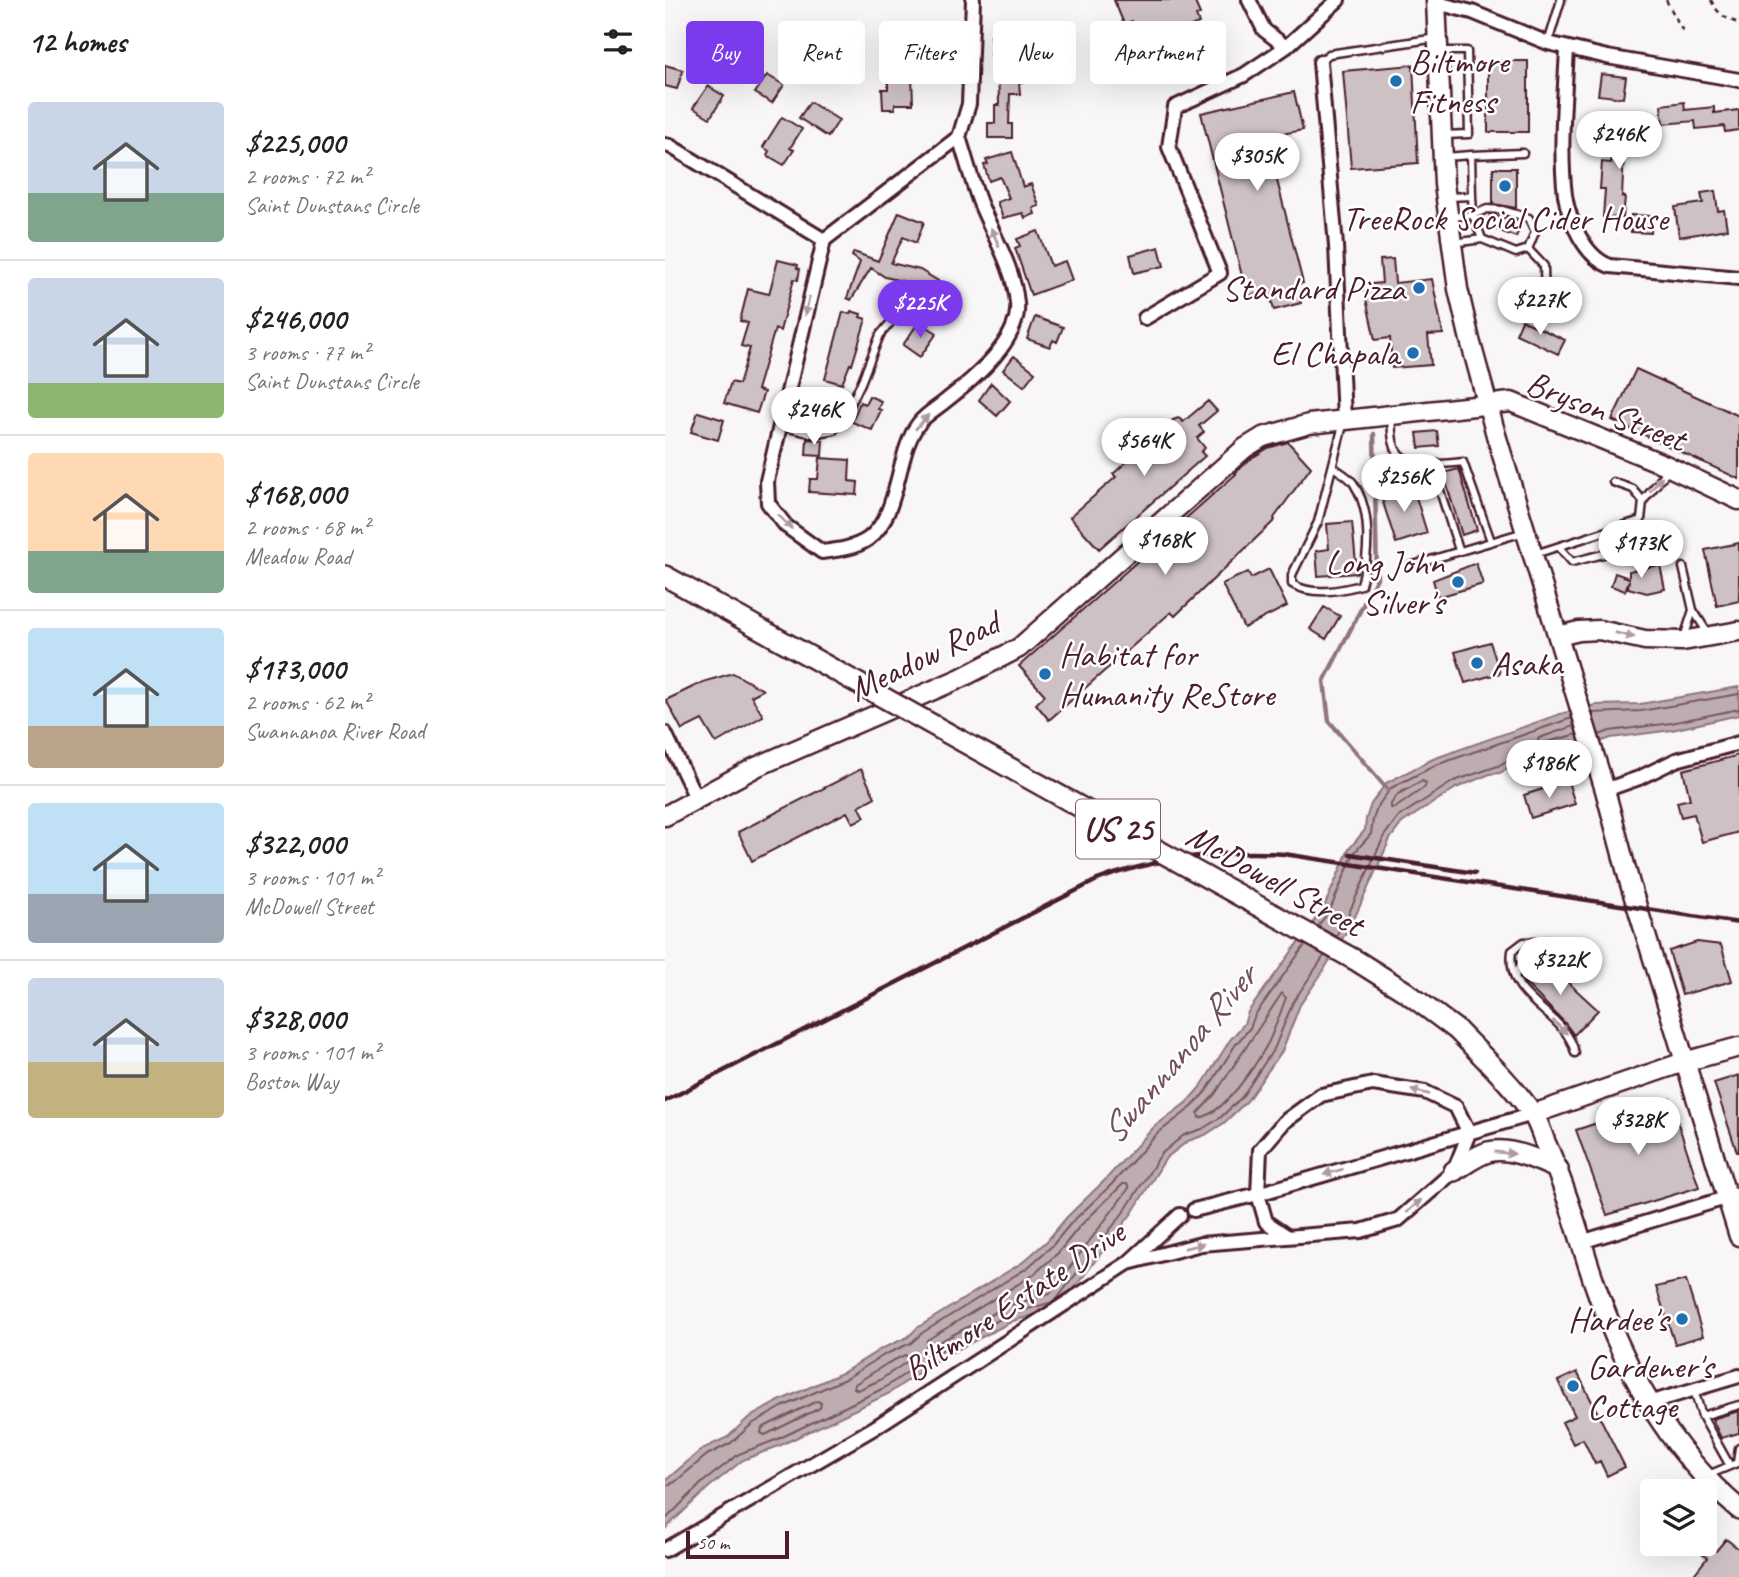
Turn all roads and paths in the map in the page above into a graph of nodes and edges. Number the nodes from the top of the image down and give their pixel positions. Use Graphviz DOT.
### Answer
graph roads {
  1 [pos="973,0"];
  2 [pos="1249,0"];
  3 [pos="1338,0"];
  4 [pos="1561,0"];
  5 [pos="1666,0"];
  6 [pos="1711,0"];
  7 [pos="1437,2"];
  8 [pos="1739,23"];
  9 [pos="1685,34"];
  10 [pos="1548,43"];
  11 [pos="1438,44"];
  12 [pos="1286,47"];
  13 [pos="1567,48"];
  14 [pos="1320,62"];
  15 [pos="1739,80"];
  16 [pos="1441,135"];
  17 [pos="959,137"];
  18 [pos="665,145"];
  19 [pos="1523,153"];
  20 [pos="1471,155"];
  21 [pos="1442,157"];
  22 [pos="1472,196"];
  23 [pos="1445,197"];
  24 [pos="1473,215"];
  25 [pos="1448,218"];
  26 [pos="1482,239"];
  27 [pos="824,240"];
  28 [pos="1451,243"];
  29 [pos="1528,249"];
  30 [pos="1739,278"];
  31 [pos="912,297"];
  32 [pos="1545,307"];
  33 [pos="1145,318"];
  34 [pos="1487,406"];
  35 [pos="1391,415"];
  36 [pos="1344,419"];
  37 [pos="779,426"];
  38 [pos="1431,466"];
  39 [pos="1333,467"];
  40 [pos="1670,467"];
  41 [pos="1613,482"];
  42 [pos="1643,500"];
  43 [pos="1739,500"];
  44 [pos="1641,520"];
  45 [pos="1526,531"];
  46 [pos="1491,541"];
  47 [pos="1559,547"];
  48 [pos="1459,550"];
  49 [pos="1533,555"];
  50 [pos="1410,566"];
  51 [pos="1683,567"];
  52 [pos="665,576"];
  53 [pos="1693,610"];
  54 [pos="1739,631"];
  55 [pos="1558,636"];
  56 [pos="1710,636"];
  57 [pos="1683,641"];
  58 [pos="665,733"];
  59 [pos="1739,743"];
  60 [pos="1605,790"];
  61 [pos="697,797"];
  62 [pos="665,816"];
  63 [pos="1515,980"];
  64 [pos="1739,1047"];
  65 [pos="1575,1053"];
  66 [pos="1684,1062"];
  67 [pos="1533,1114"];
  68 [pos="1469,1133"];
  69 [pos="1558,1169"];
  70 [pos="1454,1171"];
  71 [pos="1258,1194"];
  72 [pos="1733,1196"];
  73 [pos="1194,1210"];
  74 [pos="1180,1215"];
  75 [pos="1739,1236"];
  76 [pos="1288,1237"];
  77 [pos="1581,1242"];
  78 [pos="1128,1263"];
  79 [pos="1739,1376"];
  80 [pos="1694,1390"];
  81 [pos="1649,1404"];
  82 [pos="1739,1405"];
  83 [pos="1702,1416"];
  84 [pos="1739,1448"];
  85 [pos="1738,1463"];
  86 [pos="1730,1466"];
  87 [pos="1706,1476"];
  88 [pos="1739,1509"];
  89 [pos="665,1550"];
  1 -- 17 [label="street"];
  2 -- 12 [label="street"];
  3 -- 12 [label="street"];
  4 -- 10 [label="lane"];
  5 -- 9 [label="path"];
  6 -- 8 [label="path"];
  7 -- 10 [label="street"];
  7 -- 11 [label="main road"];
  10 -- 13 [label="street"];
  11 -- 14 [label="lane"];
  11 -- 16 [label="main road"];
  11 -- 16 [label="lane"];
  12 -- 33 [label="street"];
  13 -- 15 [label="street"];
  13 -- 30 [label="street"];
  14 -- 36 [label="street"];
  16 -- 21 [label="main road"];
  17 -- 27 [label="street"];
  37 -- 17 [label="street, one-way"];
  18 -- 27 [label="street"];
  19 -- 20 [label="lane"];
  20 -- 21 [label="lane"];
  20 -- 22 [label="lane"];
  21 -- 23 [label="main road"];
  22 -- 23 [label="lane"];
  22 -- 24 [label="lane"];
  23 -- 25 [label="main road"];
  24 -- 25 [label="lane"];
  24 -- 26 [label="lane"];
  24 -- 29 [label="lane"];
  25 -- 28 [label="main road"];
  26 -- 28 [label="lane"];
  26 -- 29 [label="lane"];
  27 -- 37 [label="street, one-way"];
  28 -- 34 [label="main road"];
  29 -- 32 [label="lane"];
  31 -- 37 [label="lane"];
  34 -- 35 [label="main road, Meadow Road"];
  34 -- 40 [label="main road, Bryson Street"];
  34 -- 45 [label="main road"];
  35 -- 36 [label="main road, Meadow Road"];
  35 -- 38 [label="lane"];
  36 -- 39 [label="lane"];
  36 -- 61 [label="main road, Meadow Road"];
  38 -- 46 [label="lane"];
  38 -- 48 [label="lane"];
  39 -- 39 [label="lane"];
  42 -- 40 [label="lane, one-way"];
  40 -- 43 [label="main road, Bryson Street"];
  41 -- 42 [label="lane"];
  42 -- 44 [label="lane"];
  44 -- 47 [label="lane"];
  44 -- 47 [label="lane"];
  45 -- 46 [label="lane"];
  45 -- 49 [label="main road"];
  46 -- 48 [label="lane"];
  47 -- 49 [label="lane"];
  48 -- 50 [label="lane"];
  49 -- 55 [label="main road"];
  51 -- 53 [label="lane"];
  52 -- 67 [label="main road, McDowell Street / US 25, bridge"];
  53 -- 56 [label="lane"];
  53 -- 57 [label="lane"];
  54 -- 56 [label="main road"];
  55 -- 57 [label="main road, one-way"];
  55 -- 60 [label="main road"];
  56 -- 57 [label="main road"];
  58 -- 61 [label="street"];
  59 -- 60 [label="street"];
  60 -- 66 [label="main road"];
  61 -- 62 [label="main road, Meadow Road"];
  63 -- 63 [label="lane"];
  63 -- 65 [label="lane, one-way"];
  64 -- 66 [label="main road"];
  66 -- 67 [label="main road"];
  66 -- 72 [label="main road"];
  67 -- 68 [label="street"];
  67 -- 69 [label="main road, US 25"];
  68 -- 70 [label="street"];
  68 -- 71 [label="street, one-way"];
  68 -- 71 [label="street, one-way"];
  70 -- 69 [label="main road, one-way"];
  69 -- 77 [label="main road, US 25"];
  76 -- 70 [label="street, one-way"];
  71 -- 73 [label="street"];
  71 -- 76 [label="street"];
  72 -- 75 [label="main road"];
  72 -- 77 [label="street"];
  74 -- 78 [label="street, Biltmore Estate Drive"];
  78 -- 76 [label="street, one-way"];
  77 -- 81 [label="main road, US 25"];
  78 -- 89 [label="street, Biltmore Estate Drive"];
  79 -- 80 [label="street"];
  80 -- 81 [label="street"];
  80 -- 83 [label="lane"];
  81 -- 87 [label="main road, US 25"];
  82 -- 83 [label="lane"];
  83 -- 86 [label="lane"];
  84 -- 85 [label="lane"];
  85 -- 86 [label="lane"];
  86 -- 87 [label="lane"];
  87 -- 88 [label="main road, US 25"];
}
